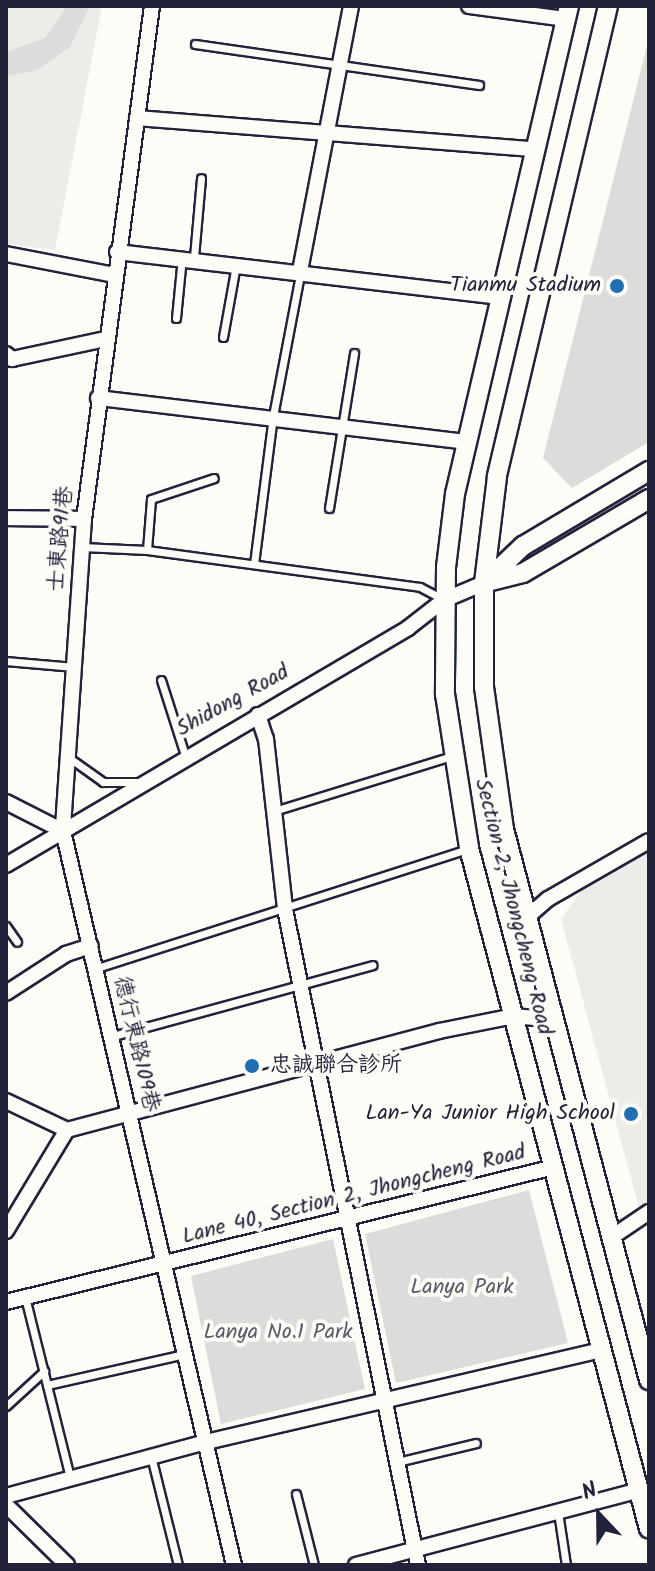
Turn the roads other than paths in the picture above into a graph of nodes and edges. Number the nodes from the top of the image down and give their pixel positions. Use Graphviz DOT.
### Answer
graph roads {
  1 [pos="152,6"];
  2 [pos="351,6"];
  3 [pos="469,6"];
  4 [pos="608,6"];
  5 [pos="567,13"];
  6 [pos="195,44"];
  7 [pos="339,63"];
  8 [pos="479,85"];
  9 [pos="137,118"];
  10 [pos="325,134"];
  11 [pos="535,149"];
  12 [pos="201,178"];
  13 [pos="117,252"];
  14 [pos="6,254"];
  15 [pos="188,257"];
  16 [pos="236,264"];
  17 [pos="300,271"];
  18 [pos="114,275"];
  19 [pos="500,297"];
  20 [pos="176,318"];
  21 [pos="223,337"];
  22 [pos="105,339"];
  23 [pos="354,353"];
  24 [pos="6,354"];
  25 [pos="98,398"];
  26 [pos="273,416"];
  27 [pos="340,424"];
  28 [pos="467,442"];
  29 [pos="649,471"];
  30 [pos="214,478"];
  31 [pos="649,499"];
  32 [pos="329,508"];
  33 [pos="6,518"];
  34 [pos="84,519"];
  35 [pos="82,547"];
  36 [pos="147,550"];
  37 [pos="254,564"];
  38 [pos="484,583"];
  39 [pos="444,600"];
  40 [pos="6,661"];
  41 [pos="74,667"];
  42 [pos="161,680"];
  43 [pos="258,715"];
  44 [pos="185,755"];
  45 [pos="452,755"];
  46 [pos="68,757"];
  47 [pos="145,781"];
  48 [pos="6,802"];
  49 [pos="274,811"];
  50 [pos="63,831"];
  51 [pos="649,841"];
  52 [pos="469,848"];
  53 [pos="6,865"];
  54 [pos="285,909"];
  55 [pos="526,918"];
  56 [pos="6,926"];
  57 [pos="17,942"];
  58 [pos="91,946"];
  59 [pos="372,965"];
  60 [pos="97,968"];
  61 [pos="300,985"];
  62 [pos="6,993"];
  63 [pos="514,1016"];
  64 [pos="555,1020"];
  65 [pos="113,1036"];
  66 [pos="316,1066"];
  67 [pos="6,1101"];
  68 [pos="130,1116"];
  69 [pos="67,1130"];
  70 [pos="554,1167"];
  71 [pos="649,1212"];
  72 [pos="346,1218"];
  73 [pos="6,1231"];
  74 [pos="612,1237"];
  75 [pos="164,1266"];
  76 [pos="25,1297"];
  77 [pos="6,1302"];
  78 [pos="602,1350"];
  79 [pos="185,1354"];
  80 [pos="44,1371"];
  81 [pos="649,1376"];
  82 [pos="47,1385"];
  83 [pos="383,1402"];
  84 [pos="6,1406"];
  85 [pos="206,1442"];
  86 [pos="476,1443"];
  87 [pos="151,1456"];
  88 [pos="397,1462"];
  89 [pos="70,1477"];
  90 [pos="640,1490"];
  91 [pos="296,1494"];
  92 [pos="6,1496"];
  93 [pos="6,1505"];
  94 [pos="558,1512"];
  95 [pos="649,1529"];
  96 [pos="416,1549"];
  97 [pos="67,1565"];
  98 [pos="178,1565"];
  99 [pos="234,1565"];
  100 [pos="314,1565"];
  101 [pos="356,1565"];
  102 [pos="418,1565"];
  103 [pos="566,1565"];
  1 -- 9 [label="street, 士東路91巷"];
  2 -- 7 [label="street"];
  3 -- 5 [label="street"];
  4 -- 38 [label="street, Section 2, Jhongcheng Road"];
  5 -- 11 [label="street, Section 2, Jhongcheng Road"];
  6 -- 7 [label="lane"];
  7 -- 8 [label="lane"];
  7 -- 10 [label="street"];
  9 -- 10 [label="street"];
  9 -- 13 [label="street, 士東路91巷"];
  10 -- 11 [label="street"];
  10 -- 17 [label="street"];
  11 -- 19 [label="street, Section 2, Jhongcheng Road"];
  12 -- 15 [label="lane"];
  13 -- 15 [label="street"];
  13 -- 18 [label="street, 士東路91巷"];
  14 -- 18 [label="street"];
  15 -- 16 [label="street"];
  15 -- 20 [label="lane"];
  16 -- 17 [label="street"];
  16 -- 21 [label="lane"];
  17 -- 19 [label="street"];
  17 -- 26 [label="lane"];
  18 -- 22 [label="street, 士東路91巷"];
  19 -- 28 [label="street, Section 2, Jhongcheng Road"];
  22 -- 24 [label="street"];
  22 -- 25 [label="street, 士東路91巷"];
  23 -- 27 [label="lane"];
  25 -- 26 [label="street"];
  25 -- 34 [label="street, 士東路91巷"];
  26 -- 27 [label="street"];
  26 -- 37 [label="lane"];
  27 -- 28 [label="street"];
  27 -- 32 [label="lane"];
  28 -- 39 [label="street, Section 2, Jhongcheng Road"];
  29 -- 38 [label="street, Shidong Road"];
  30 -- 36 [label="lane"];
  31 -- 38 [label="street, Shidong Road"];
  33 -- 34 [label="street"];
  34 -- 35 [label="street, 士東路91巷"];
  35 -- 36 [label="lane"];
  35 -- 41 [label="street, 士東路91巷"];
  36 -- 37 [label="lane"];
  37 -- 39 [label="lane"];
  38 -- 39 [label="street, Shidong Road"];
  38 -- 55 [label="street, Section 2, Jhongcheng Road"];
  39 -- 43 [label="street, Shidong Road"];
  39 -- 45 [label="street, Section 2, Jhongcheng Road"];
  40 -- 41 [label="lane"];
  41 -- 46 [label="street, 士東路91巷"];
  42 -- 44 [label="lane"];
  43 -- 44 [label="street, Shidong Road"];
  43 -- 49 [label="street"];
  44 -- 47 [label="street, Shidong Road"];
  45 -- 49 [label="lane"];
  45 -- 52 [label="street, Section 2, Jhongcheng Road"];
  46 -- 47 [label="lane"];
  46 -- 50 [label="street, 士東路91巷"];
  47 -- 50 [label="street, Shidong Road"];
  48 -- 50 [label="street"];
  49 -- 54 [label="street"];
  50 -- 53 [label="street, Shidong Road"];
  50 -- 58 [label="street, 德行東路109巷"];
  51 -- 55 [label="street"];
  52 -- 54 [label="lane"];
  52 -- 63 [label="street, Section 2, Jhongcheng Road"];
  54 -- 60 [label="lane"];
  54 -- 61 [label="street"];
  55 -- 64 [label="street, Section 2, Jhongcheng Road"];
  56 -- 57 [label="lane"];
  58 -- 60 [label="street, 德行東路109巷"];
  58 -- 62 [label="street"];
  59 -- 61 [label="lane"];
  60 -- 65 [label="street, 德行東路109巷"];
  61 -- 65 [label="lane"];
  61 -- 66 [label="street"];
  63 -- 64 [label="street"];
  63 -- 66 [label="street"];
  63 -- 70 [label="street, Section 2, Jhongcheng Road"];
  64 -- 74 [label="street, Section 2, Jhongcheng Road"];
  65 -- 68 [label="street, 德行東路109巷"];
  66 -- 68 [label="street"];
  66 -- 72 [label="street"];
  67 -- 69 [label="street"];
  68 -- 69 [label="street"];
  68 -- 75 [label="street, 德行東路109巷"];
  69 -- 73 [label="street"];
  70 -- 72 [label="street, Lane 40, Section 2, Jhongcheng Road"];
  70 -- 78 [label="street, Section 2, Jhongcheng Road"];
  71 -- 74 [label="street"];
  72 -- 75 [label="street, Lane 40, Section 2, Jhongcheng Road"];
  72 -- 83 [label="street"];
  74 -- 81 [label="street, Section 2, Jhongcheng Road"];
  75 -- 76 [label="street, Lane 40, Section 2, Jhongcheng Road"];
  75 -- 79 [label="street, 德行東路109巷"];
  76 -- 77 [label="street, Lane 40, Section 2, Jhongcheng Road"];
  76 -- 80 [label="lane"];
  78 -- 83 [label="street"];
  78 -- 90 [label="street, Section 2, Jhongcheng Road"];
  79 -- 82 [label="lane"];
  79 -- 85 [label="street, 德行東路109巷"];
  80 -- 82 [label="lane"];
  80 -- 84 [label="lane"];
  82 -- 89 [label="lane"];
  83 -- 85 [label="street"];
  83 -- 88 [label="street"];
  85 -- 87 [label="street"];
  85 -- 99 [label="street, 德行東路109巷"];
  86 -- 88 [label="lane"];
  87 -- 89 [label="street"];
  87 -- 98 [label="lane"];
  88 -- 96 [label="street"];
  89 -- 92 [label="street"];
  90 -- 94 [label="street"];
  90 -- 95 [label="street, Section 2, Jhongcheng Road"];
  91 -- 100 [label="lane"];
  93 -- 97 [label="street"];
  94 -- 96 [label="street"];
  94 -- 103 [label="lane"];
  96 -- 101 [label="street"];
  96 -- 102 [label="street"];
}
